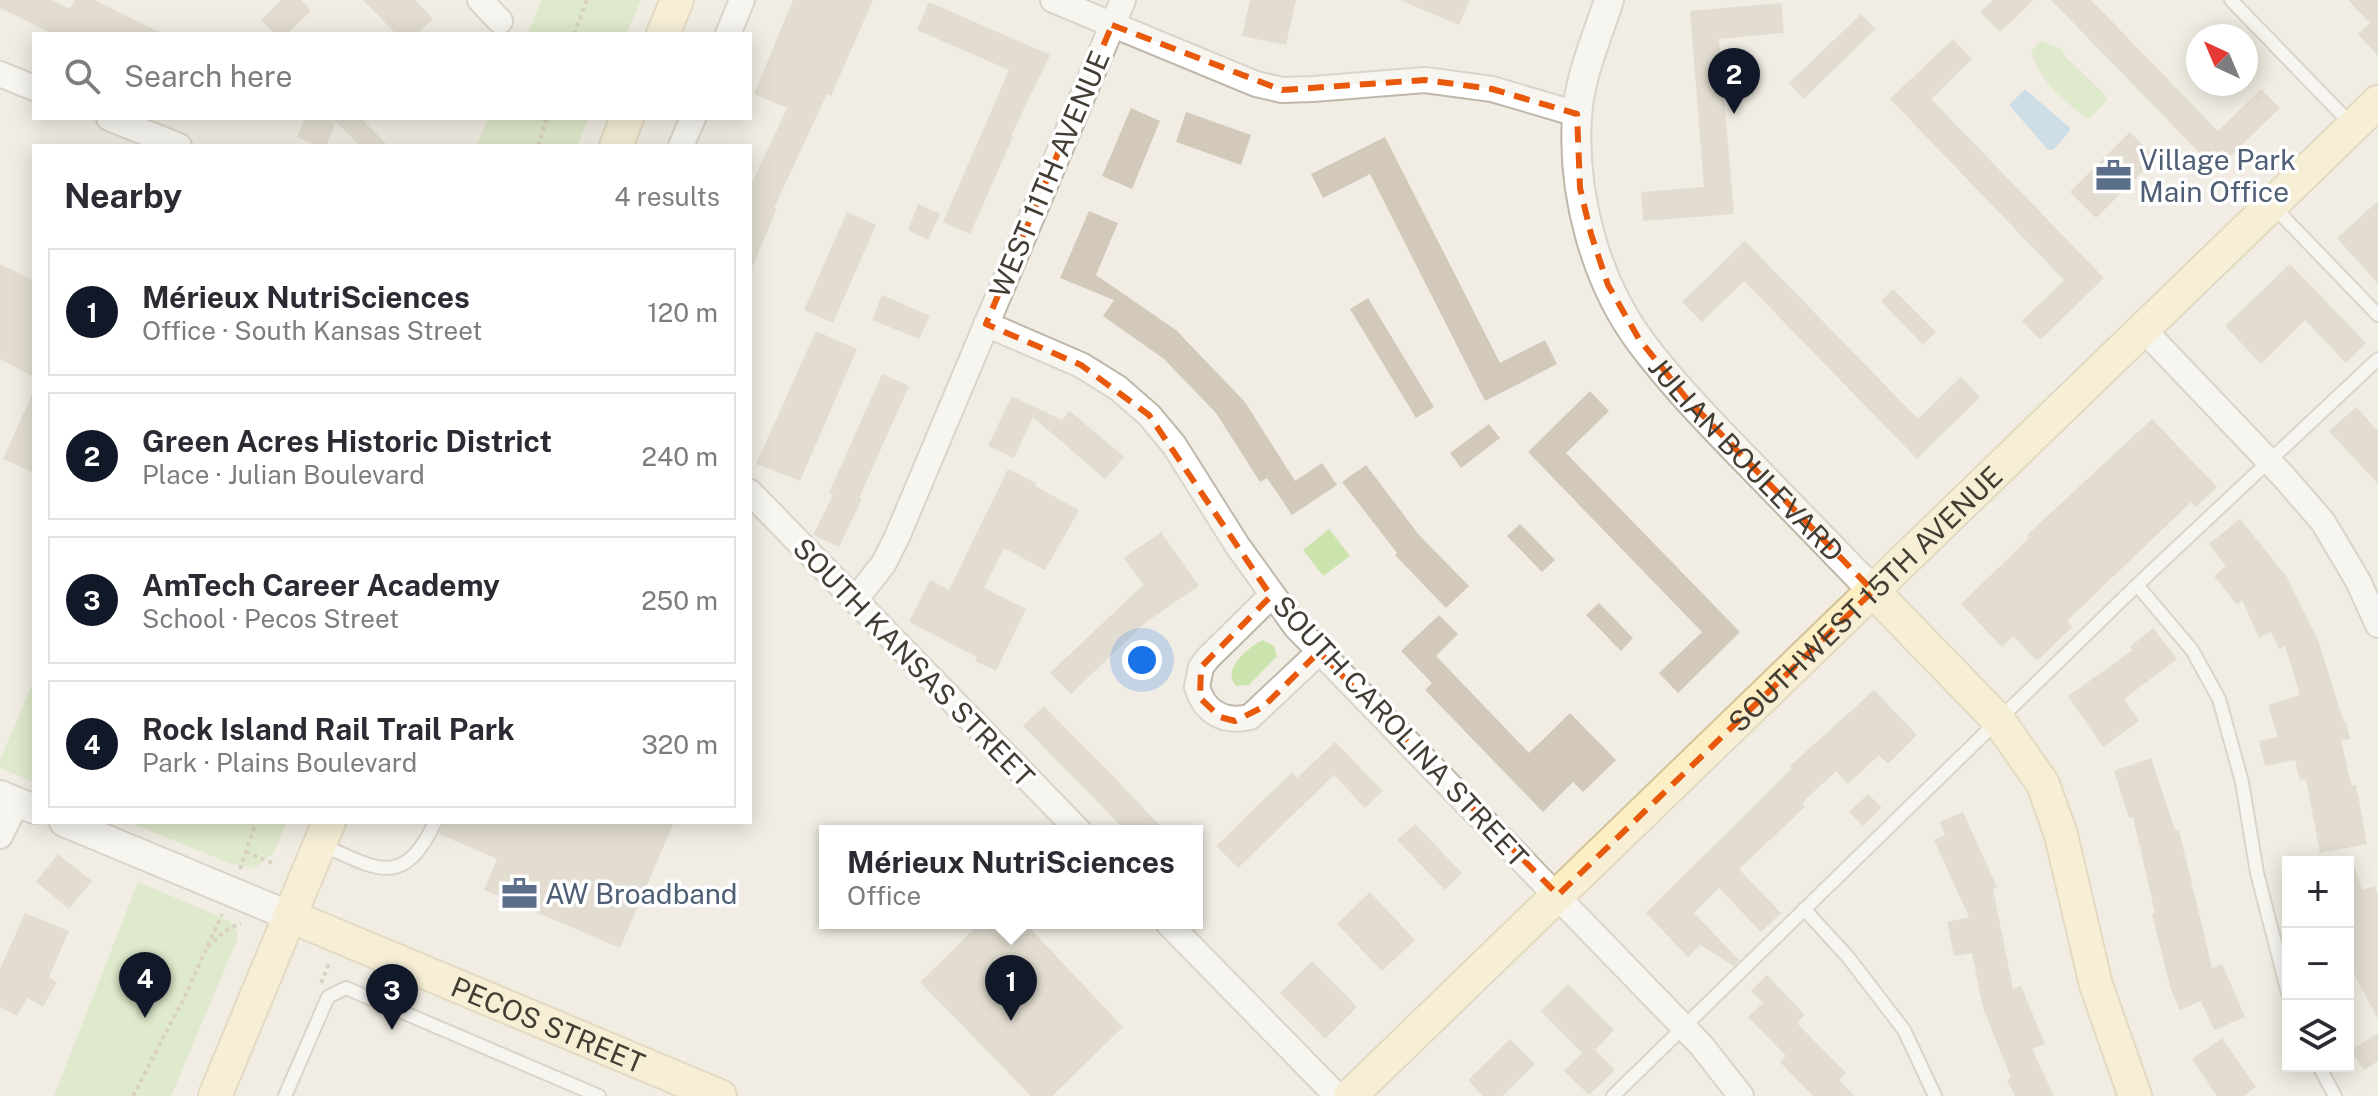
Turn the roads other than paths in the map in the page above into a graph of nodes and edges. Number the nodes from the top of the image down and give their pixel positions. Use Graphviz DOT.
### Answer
graph roads {
  1 [pos="480,0"];
  2 [pos="677,0"];
  3 [pos="742,0"];
  4 [pos="1053,0"];
  5 [pos="1123,0"];
  6 [pos="1612,0"];
  7 [pos="2231,0"];
  8 [pos="500,21"];
  9 [pos="1112,25"];
  10 [pos="664,32"];
  11 [pos="729,32"];
  12 [pos="0,74"];
  13 [pos="32,87"];
  14 [pos="2378,102"];
  15 [pos="1577,114"];
  16 [pos="114,120"];
  17 [pos="626,120"];
  18 [pos="692,120"];
  19 [pos="2353,126"];
  20 [pos="174,144"];
  21 [pos="617,144"];
  22 [pos="682,144"];
  23 [pos="2272,205"];
  24 [pos="2378,315"];
  25 [pos="986,324"];
  26 [pos="2143,329"];
  27 [pos="2378,359"];
  28 [pos="2268,460"];
  29 [pos="752,494"];
  30 [pos="2137,585"];
  31 [pos="1873,591"];
  32 [pos="1271,596"];
  33 [pos="855,600"];
  34 [pos="2378,625"];
  35 [pos="1319,652"];
  36 [pos="1999,721"];
  37 [pos="17,802"];
  38 [pos="69,824"];
  39 [pos="434,824"];
  40 [pos="1073,825"];
  41 [pos="325,833"];
  42 [pos="0,836"];
  43 [pos="1558,895"];
  44 [pos="1804,909"];
  45 [pos="290,916"];
  46 [pos="1174,929"];
  47 [pos="2282,970"];
  48 [pos="1683,1027"];
  49 [pos="2322,1072"];
  50 [pos="215,1096"];
  51 [pos="285,1096"];
  52 [pos="599,1096"];
  53 [pos="720,1096"];
  54 [pos="1337,1096"];
  55 [pos="1350,1096"];
  56 [pos="1613,1096"];
  57 [pos="1741,1096"];
  58 [pos="1935,1096"];
  59 [pos="2135,1096"];
  60 [pos="2335,1096"];
  1 -- 8 [label="street"];
  2 -- 10 [label="main road"];
  3 -- 11 [label="street"];
  4 -- 9 [label="street"];
  5 -- 9 [label="street, WEST 11TH AVENUE"];
  6 -- 15 [label="street, JULIAN BOULEVARD"];
  7 -- 19 [label="lane"];
  9 -- 15 [label="street"];
  9 -- 25 [label="street, WEST 11TH AVENUE"];
  12 -- 13 [label="street"];
  14 -- 19 [label="main road, SOUTHWEST 15TH AVENUE"];
  15 -- 31 [label="street, JULIAN BOULEVARD"];
  16 -- 20 [label="street"];
  17 -- 21 [label="main road"];
  18 -- 22 [label="street"];
  19 -- 23 [label="main road, SOUTHWEST 15TH AVENUE"];
  23 -- 24 [label="lane"];
  23 -- 26 [label="main road, SOUTHWEST 15TH AVENUE"];
  25 -- 32 [label="street, SOUTH CAROLINA STREET"];
  25 -- 33 [label="street, WEST 11TH AVENUE"];
  26 -- 28 [label="street"];
  26 -- 31 [label="main road, SOUTHWEST 15TH AVENUE"];
  27 -- 28 [label="lane"];
  28 -- 30 [label="lane"];
  28 -- 34 [label="street"];
  29 -- 33 [label="street, SOUTH KANSAS STREET"];
  30 -- 36 [label="lane"];
  30 -- 47 [label="lane"];
  31 -- 36 [label="main road, JULIAN BOULEVARD"];
  31 -- 43 [label="main road, SOUTHWEST 15TH AVENUE"];
  32 -- 35 [label="street, SOUTH CAROLINA STREET"];
  32 -- 35 [label="street"];
  33 -- 40 [label="street, SOUTH KANSAS STREET"];
  35 -- 43 [label="street, SOUTH CAROLINA STREET"];
  36 -- 44 [label="lane"];
  36 -- 59 [label="main road, JULIAN BOULEVARD"];
  37 -- 42 [label="street"];
  38 -- 45 [label="street"];
  39 -- 41 [label="lane"];
  41 -- 45 [label="main road"];
  43 -- 48 [label="street, SOUTH CAROLINA STREET"];
  43 -- 55 [label="main road, SOUTHWEST 15TH AVENUE"];
  44 -- 48 [label="lane"];
  44 -- 58 [label="lane"];
  45 -- 50 [label="main road"];
  45 -- 53 [label="main road, PECOS STREET"];
  46 -- 54 [label="street"];
  48 -- 56 [label="lane"];
  48 -- 57 [label="street, SOUTH CAROLINA STREET"];
  49 -- 60 [label="lane"];
  51 -- 52 [label="lane"];
}
